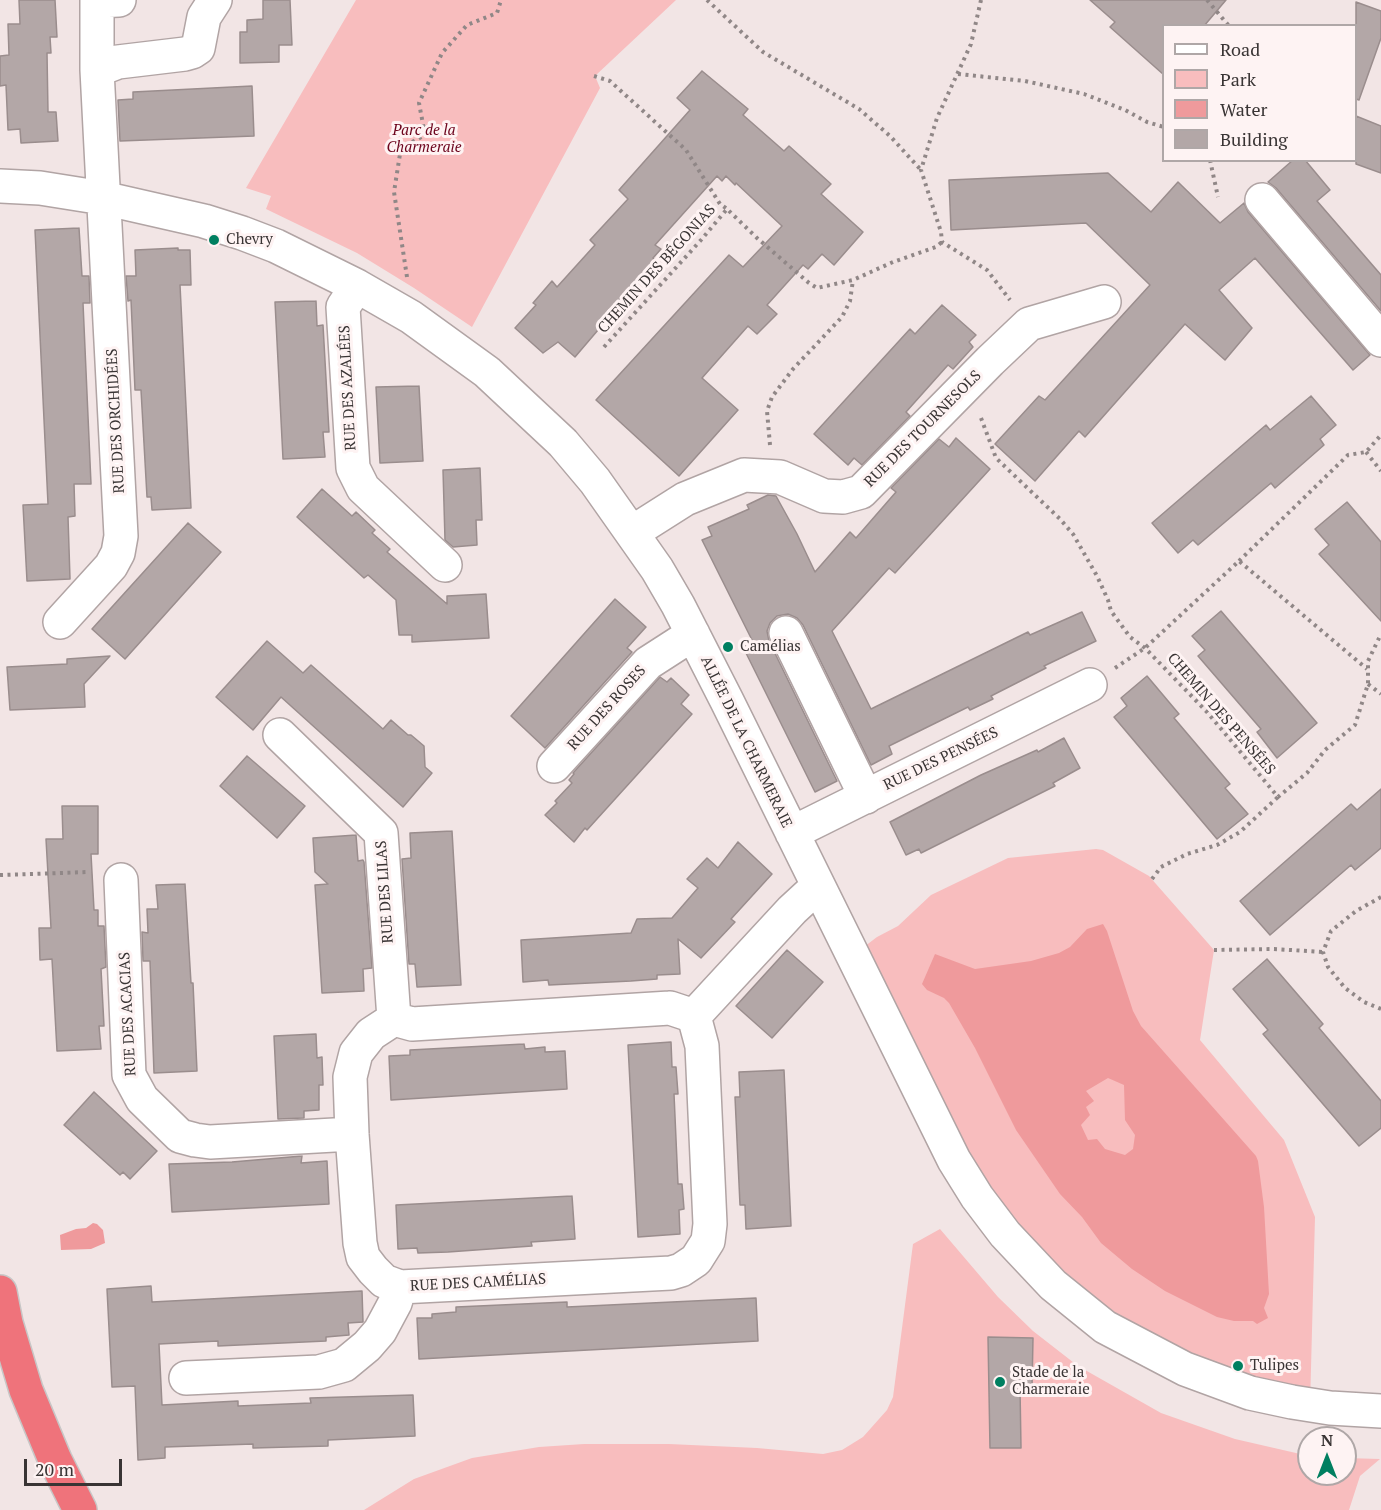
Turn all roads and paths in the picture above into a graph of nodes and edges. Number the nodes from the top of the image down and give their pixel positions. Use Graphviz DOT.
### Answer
graph roads {
  1 [pos="119,0"];
  2 [pos="501,0"];
  3 [pos="707,0"];
  4 [pos="981,0"];
  5 [pos="1207,0"];
  6 [pos="202,6"];
  7 [pos="1227,24"];
  8 [pos="97,70"];
  9 [pos="958,74"];
  10 [pos="594,76"];
  11 [pos="1162,126"];
  12 [pos="1210,162"];
  13 [pos="921,170"];
  14 [pos="0,186"];
  15 [pos="1218,197"];
  16 [pos="103,198"];
  17 [pos="1262,200"];
  18 [pos="727,209"];
  19 [pos="942,242"];
  20 [pos="853,280"];
  21 [pos="357,286"];
  22 [pos="1104,303"];
  23 [pos="411,317"];
  24 [pos="1029,324"];
  25 [pos="1381,340"];
  26 [pos="604,347"];
  27 [pos="967,384"];
  28 [pos="1381,435"];
  29 [pos="1366,452"];
  30 [pos="1381,471"];
  31 [pos="780,477"];
  32 [pos="633,532"];
  33 [pos="1239,561"];
  34 [pos="445,565"];
  35 [pos="60,622"];
  36 [pos="786,633"];
  37 [pos="693,634"];
  38 [pos="1381,634"];
  39 [pos="1145,648"];
  40 [pos="1368,669"];
  41 [pos="1368,684"];
  42 [pos="1090,685"];
  43 [pos="1381,694"];
  44 [pos="280,735"];
  45 [pos="554,766"];
  46 [pos="866,797"];
  47 [pos="1278,797"];
  48 [pos="792,833"];
  49 [pos="0,875"];
  50 [pos="1152,879"];
  51 [pos="121,880"];
  52 [pos="818,886"];
  53 [pos="1381,897"];
  54 [pos="1214,950"];
  55 [pos="1323,952"];
  56 [pos="1381,1009"];
  57 [pos="694,1016"];
  58 [pos="394,1019"];
  59 [pos="352,1134"];
  60 [pos="400,1287"];
  61 [pos="0,1292"];
  62 [pos="186,1378"];
  63 [pos="1381,1411"];
  64 [pos="80,1510"];
  1 -- 8 [label="street, RUE DES ORCHIDÉES"];
  2 -- 23 [label="path"];
  3 -- 13 [label="path"];
  4 -- 9 [label="path"];
  5 -- 7 [label="path"];
  6 -- 8 [label="street"];
  8 -- 16 [label="street, RUE DES ORCHIDÉES"];
  9 -- 11 [label="path"];
  9 -- 13 [label="path"];
  10 -- 18 [label="path"];
  12 -- 15 [label="path"];
  13 -- 19 [label="path"];
  14 -- 16 [label="street, ALLÉE DE LA CHARMERAIE"];
  16 -- 21 [label="street, ALLÉE DE LA CHARMERAIE"];
  16 -- 35 [label="street, RUE DES ORCHIDÉES"];
  17 -- 25 [label="street"];
  18 -- 20 [label="path, CHEMIN DES BÉGONIAS"];
  18 -- 26 [label="path, CHEMIN DES BÉGONIAS"];
  19 -- 20 [label="path, CHEMIN DES BÉGONIAS"];
  19 -- 24 [label="path"];
  20 -- 31 [label="path"];
  21 -- 23 [label="street, ALLÉE DE LA CHARMERAIE"];
  21 -- 34 [label="street, RUE DES AZALÉES"];
  22 -- 24 [label="street, RUE DES TOURNESOLS"];
  23 -- 32 [label="street, ALLÉE DE LA CHARMERAIE"];
  24 -- 27 [label="street, RUE DES TOURNESOLS"];
  27 -- 31 [label="street, RUE DES TOURNESOLS"];
  27 -- 39 [label="path, CHEMIN DES PENSÉES"];
  28 -- 29 [label="path"];
  29 -- 30 [label="path"];
  29 -- 33 [label="path"];
  31 -- 32 [label="street, RUE DES TOURNESOLS"];
  32 -- 37 [label="street, ALLÉE DE LA CHARMERAIE"];
  33 -- 39 [label="path"];
  33 -- 40 [label="path"];
  36 -- 46 [label="street"];
  37 -- 45 [label="street, RUE DES ROSES"];
  37 -- 48 [label="street, ALLÉE DE LA CHARMERAIE"];
  38 -- 40 [label="path, CHEMIN DES PENSÉES"];
  39 -- 47 [label="path, CHEMIN DES PENSÉES"];
  40 -- 41 [label="path, CHEMIN DES PENSÉES"];
  41 -- 43 [label="path"];
  41 -- 47 [label="path, CHEMIN DES PENSÉES"];
  42 -- 46 [label="street, RUE DES PENSÉES"];
  44 -- 58 [label="street, RUE DES LILAS"];
  46 -- 48 [label="street, RUE DES PENSÉES"];
  47 -- 50 [label="path, CHEMIN DES PENSÉES"];
  48 -- 52 [label="street, ALLÉE DE LA CHARMERAIE"];
  49 -- 51 [label="path"];
  51 -- 59 [label="street, RUE DES ACACIAS"];
  52 -- 57 [label="street"];
  52 -- 63 [label="street, ALLÉE DE LA CHARMERAIE"];
  53 -- 55 [label="path"];
  54 -- 55 [label="path"];
  55 -- 56 [label="path"];
  57 -- 58 [label="street"];
  57 -- 60 [label="street, RUE DES CAMÉLIAS"];
  58 -- 59 [label="street, RUE DES CAMÉLIAS"];
  59 -- 60 [label="street, RUE DES CAMÉLIAS"];
  60 -- 62 [label="street"];
  61 -- 64 [label="highway"];
}
